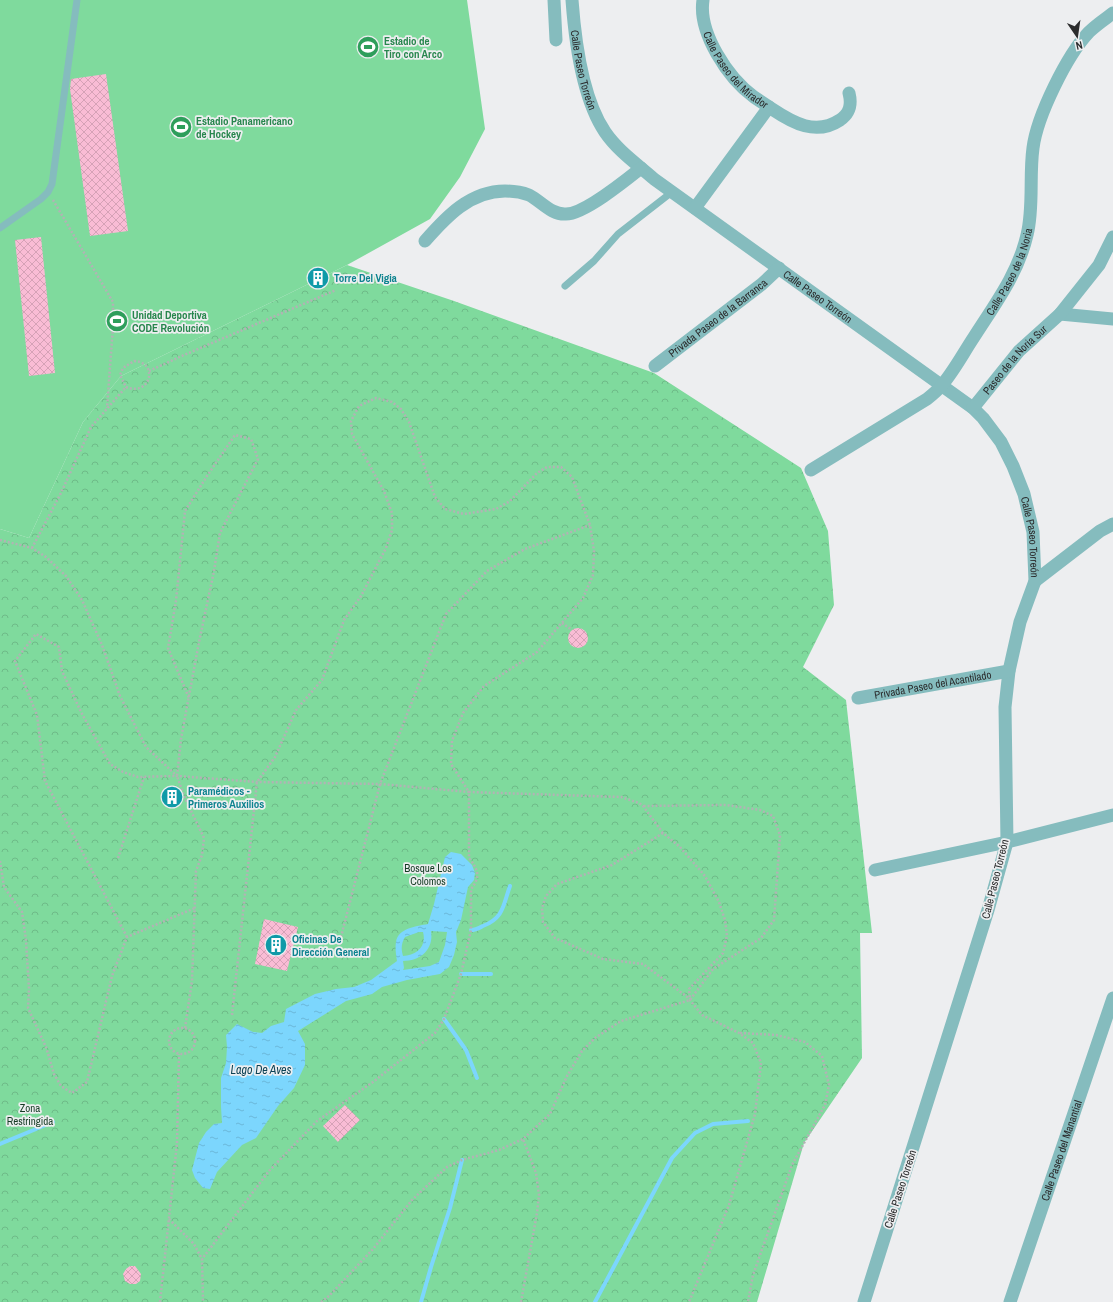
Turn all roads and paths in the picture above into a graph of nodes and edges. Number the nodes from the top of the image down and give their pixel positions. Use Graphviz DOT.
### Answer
graph roads {
  1 [pos="77,0"];
  2 [pos="554,0"];
  3 [pos="572,0"];
  4 [pos="703,0"];
  5 [pos="1113,13"];
  6 [pos="556,40"];
  7 [pos="849,93"];
  8 [pos="769,107"];
  9 [pos="641,168"];
  10 [pos="48,192"];
  11 [pos="672,192"];
  12 [pos="695,208"];
  13 [pos="0,228"];
  14 [pos="1113,237"];
  15 [pos="425,241"];
  16 [pos="779,268"];
  17 [pos="565,286"];
  18 [pos="336,290"];
  19 [pos="1060,314"];
  20 [pos="1113,319"];
  21 [pos="655,366"];
  22 [pos="149,371"];
  23 [pos="942,385"];
  24 [pos="126,387"];
  25 [pos="107,408"];
  26 [pos="973,408"];
  27 [pos="811,470"];
  28 [pos="1113,524"];
  29 [pos="590,525"];
  30 [pos="0,540"];
  31 [pos="32,548"];
  32 [pos="1035,581"];
  33 [pos="562,623"];
  34 [pos="572,630"];
  35 [pos="1009,671"];
  36 [pos="189,698"];
  37 [pos="858,698"];
  38 [pos="177,776"];
  39 [pos="144,777"];
  40 [pos="257,782"];
  41 [pos="380,784"];
  42 [pos="469,792"];
  43 [pos="643,806"];
  44 [pos="1113,815"];
  45 [pos="663,833"];
  46 [pos="1007,842"];
  47 [pos="118,858"];
  48 [pos="0,861"];
  49 [pos="875,870"];
  50 [pos="195,908"];
  51 [pos="127,936"];
  52 [pos="339,945"];
  53 [pos="1113,998"];
  54 [pos="690,1000"];
  55 [pos="232,1015"];
  56 [pos="185,1028"];
  57 [pos="739,1033"];
  58 [pos="179,1054"];
  59 [pos="523,1140"];
  60 [pos="169,1219"];
  61 [pos="202,1259"];
  62 [pos="160,1302"];
  63 [pos="203,1302"];
  64 [pos="321,1302"];
  65 [pos="521,1302"];
  66 [pos="689,1302"];
  67 [pos="748,1302"];
  68 [pos="864,1302"];
  69 [pos="1010,1302"];
  1 -- 10 [label="lane"];
  2 -- 6 [label="street"];
  3 -- 9 [label="street, Calle Paseo Torreón"];
  4 -- 8 [label="street, Calle Paseo del Mirador"];
  5 -- 23 [label="street, Calle Paseo de la Noria"];
  7 -- 8 [label="street"];
  8 -- 12 [label="street, Calle Paseo del Mirador"];
  9 -- 11 [label="street, Calle Paseo Torreón"];
  9 -- 15 [label="street"];
  10 -- 13 [label="lane"];
  10 -- 25 [label="path"];
  11 -- 12 [label="street, Calle Paseo Torreón"];
  11 -- 17 [label="lane"];
  12 -- 16 [label="street, Calle Paseo Torreón"];
  14 -- 19 [label="street, Paseo de la Noria Sur"];
  16 -- 21 [label="street, Privada Paseo de la Barranca"];
  16 -- 23 [label="street, Calle Paseo Torreón"];
  18 -- 22 [label="path"];
  19 -- 20 [label="street"];
  19 -- 26 [label="street, Paseo de la Noria Sur"];
  22 -- 24 [label="path"];
  22 -- 24 [label="path"];
  23 -- 26 [label="street, Calle Paseo Torreón"];
  23 -- 27 [label="street, Calle Paseo de la Noria"];
  24 -- 25 [label="path"];
  25 -- 31 [label="path"];
  26 -- 32 [label="street, Calle Paseo Torreón"];
  28 -- 32 [label="street"];
  29 -- 33 [label="path"];
  29 -- 40 [label="path"];
  29 -- 41 [label="path"];
  30 -- 31 [label="path"];
  31 -- 38 [label="path"];
  32 -- 35 [label="street, Calle Paseo Torreón"];
  33 -- 34 [label="path"];
  33 -- 42 [label="path"];
  35 -- 37 [label="street, Privada Paseo del Acantilado"];
  35 -- 46 [label="street, Calle Paseo Torreón"];
  36 -- 36 [label="path"];
  36 -- 38 [label="path"];
  38 -- 39 [label="path"];
  38 -- 40 [label="path"];
  38 -- 50 [label="path"];
  39 -- 47 [label="path"];
  39 -- 51 [label="path"];
  40 -- 41 [label="path"];
  40 -- 55 [label="path"];
  41 -- 42 [label="path"];
  41 -- 52 [label="path"];
  42 -- 43 [label="path"];
  42 -- 61 [label="path"];
  43 -- 45 [label="path"];
  43 -- 54 [label="path"];
  44 -- 46 [label="street"];
  45 -- 54 [label="path"];
  45 -- 54 [label="path"];
  46 -- 49 [label="street"];
  46 -- 68 [label="street, Calle Paseo Torreón"];
  48 -- 51 [label="path"];
  50 -- 51 [label="path"];
  50 -- 56 [label="path"];
  53 -- 69 [label="street, Calle Paseo del Manantial"];
  54 -- 57 [label="path"];
  54 -- 59 [label="path"];
  56 -- 58 [label="path"];
  56 -- 58 [label="path"];
  57 -- 66 [label="path"];
  57 -- 67 [label="path"];
  58 -- 60 [label="path"];
  59 -- 64 [label="path"];
  59 -- 65 [label="path"];
  60 -- 61 [label="path"];
  60 -- 62 [label="path"];
  61 -- 63 [label="path"];
}
